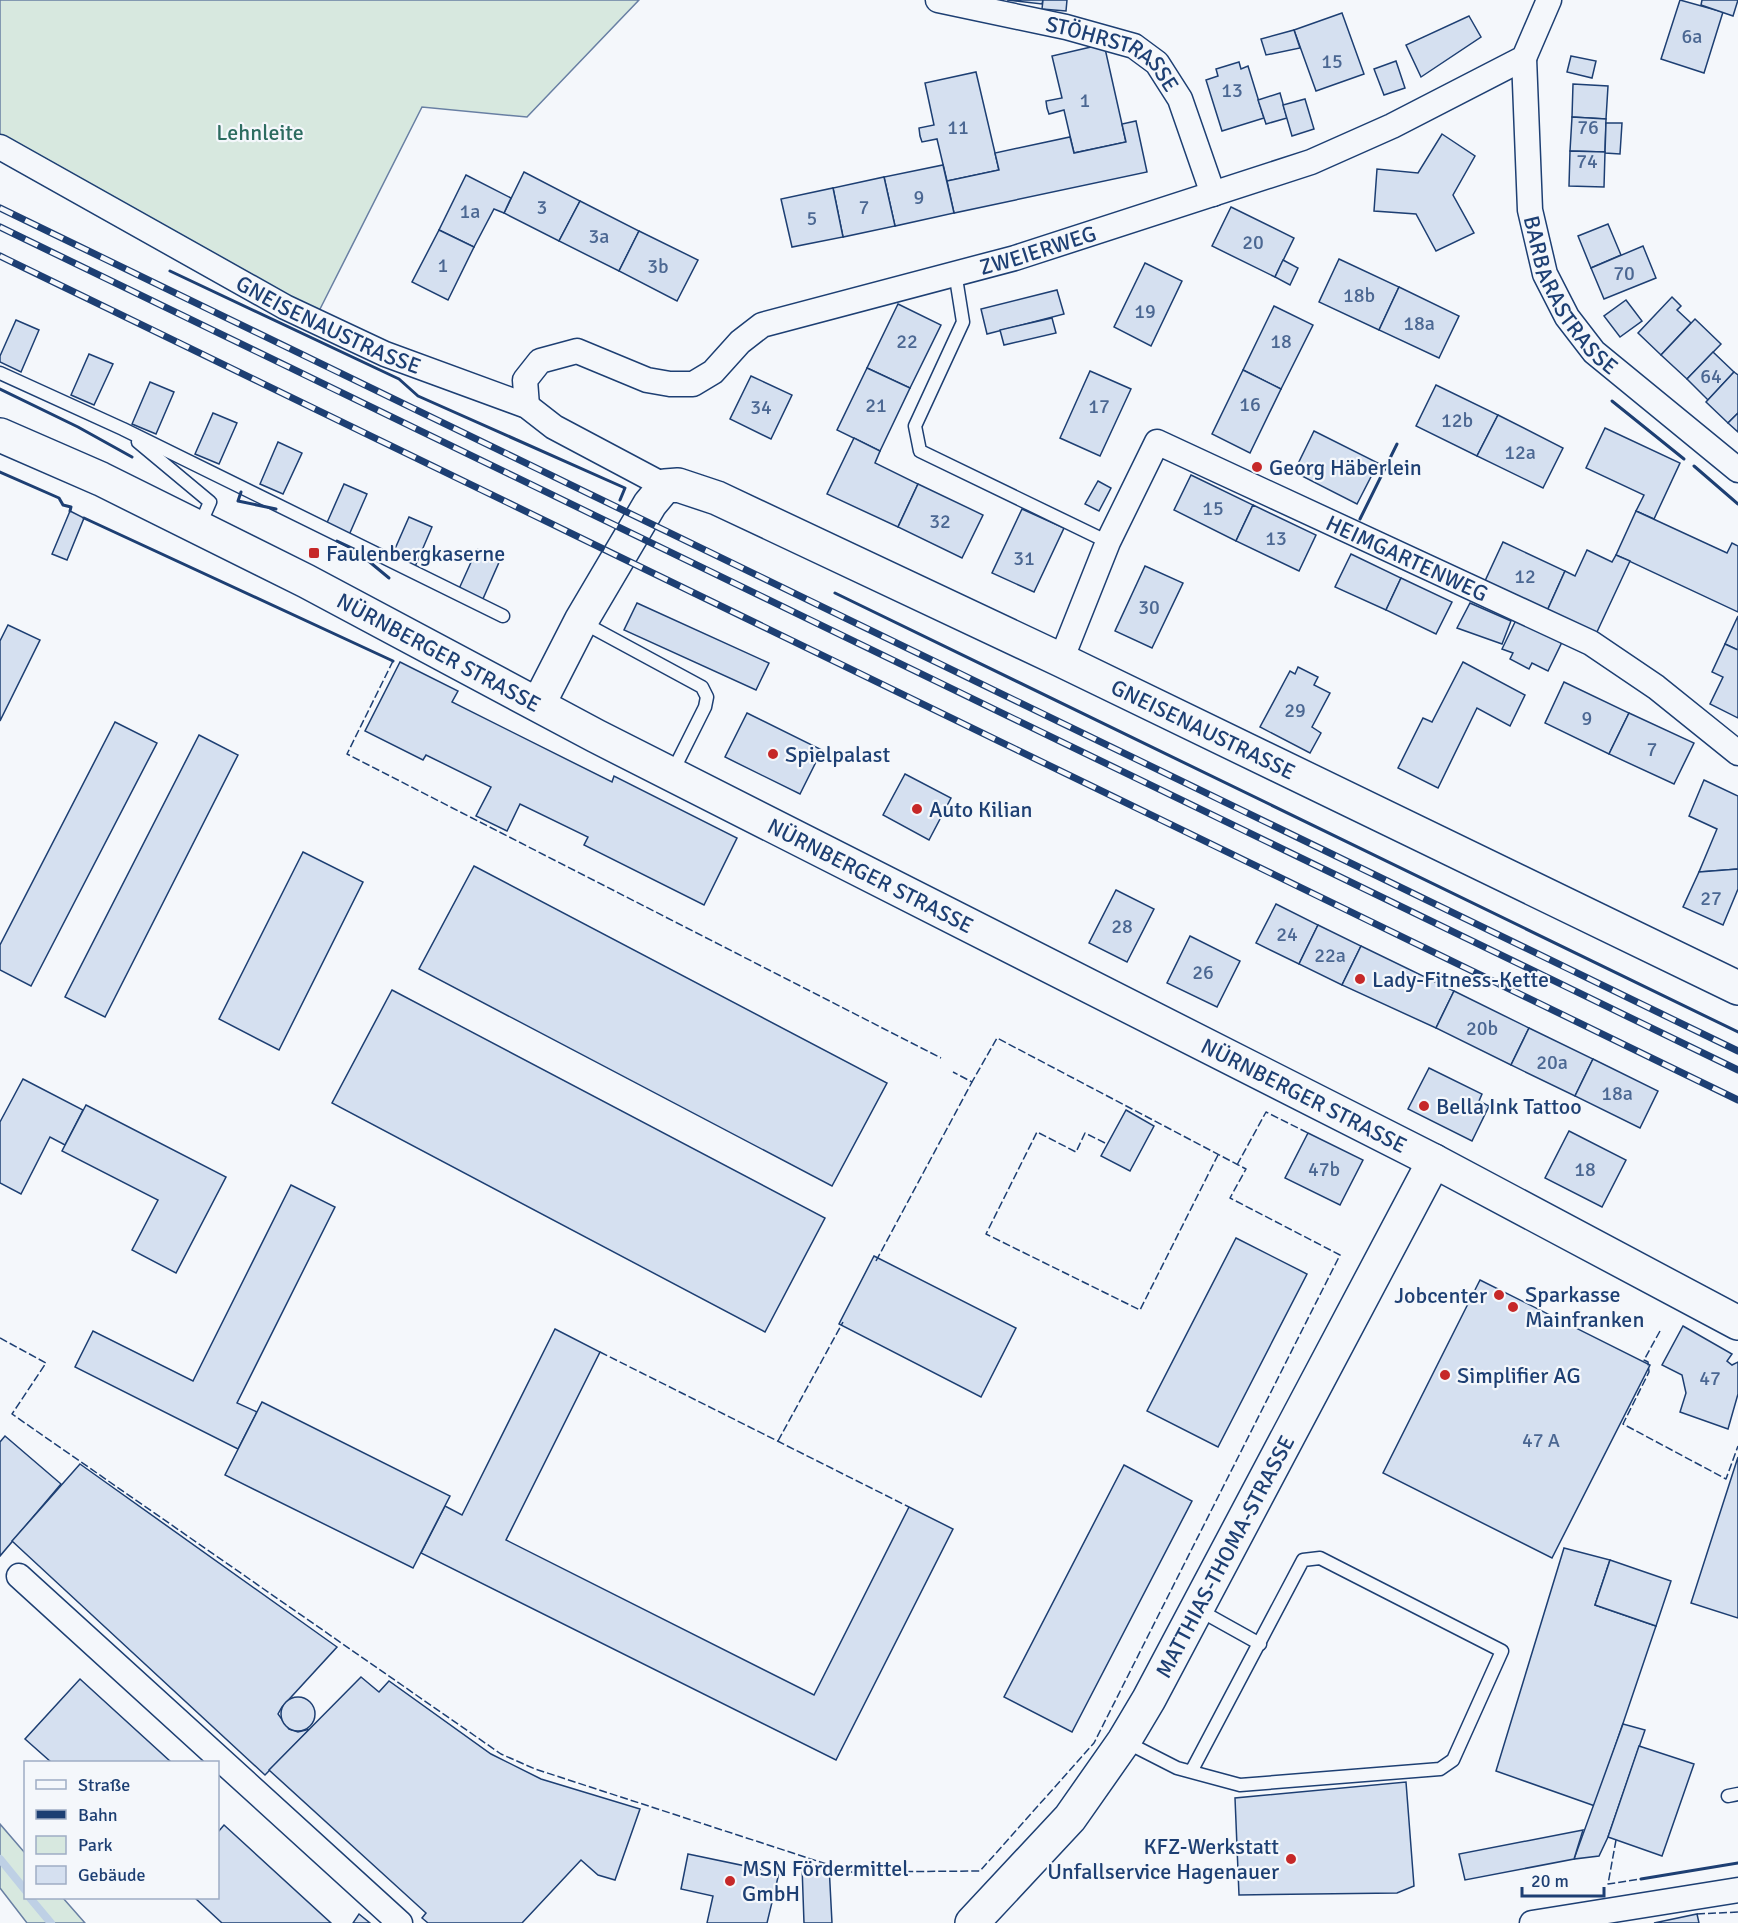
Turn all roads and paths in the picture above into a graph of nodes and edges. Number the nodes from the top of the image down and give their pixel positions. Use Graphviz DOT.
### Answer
graph roads {
  1 [pos="938,0"];
  2 [pos="1549,0"];
  3 [pos="1524,58"];
  4 [pos="0,147"];
  5 [pos="1213,194"];
  6 [pos="955,272"];
  7 [pos="0,373"];
  8 [pos="527,406"];
  9 [pos="123,429"];
  10 [pos="0,435"];
  11 [pos="1738,470"];
  12 [pos="665,486"];
  13 [pos="199,528"];
  14 [pos="1108,542"];
  15 [pos="503,616"];
  16 [pos="581,621"];
  17 [pos="1061,660"];
  18 [pos="539,703"];
  19 [pos="1738,753"];
  20 [pos="672,774"];
  21 [pos="1738,988"];
  22 [pos="1434,1161"];
  23 [pos="1738,1323"];
  24 [pos="19,1575"];
  25 [pos="1195,1608"];
  26 [pos="1260,1644"];
  27 [pos="1124,1741"];
  28 [pos="1192,1770"];
  29 [pos="1738,1890"];
  30 [pos="400,1923"];
  31 [pos="972,1923"];
  32 [pos="1532,1923"];
  1 -- 5 [label="street, STÖHRSTRASSE"];
  2 -- 3 [label="street"];
  3 -- 5 [label="street, ZWEIERWEG"];
  3 -- 11 [label="street, BARBARASTRASSE"];
  4 -- 8 [label="street, GNEISENAUSTRASSE"];
  5 -- 6 [label="street, ZWEIERWEG"];
  6 -- 8 [label="street, ZWEIERWEG"];
  6 -- 14 [label="lane"];
  7 -- 9 [label="lane"];
  8 -- 12 [label="street, GNEISENAUSTRASSE"];
  9 -- 13 [label="lane"];
  9 -- 15 [label="lane"];
  10 -- 13 [label="street, NÜRNBERGER STRASSE"];
  12 -- 16 [label="street"];
  12 -- 17 [label="street, GNEISENAUSTRASSE"];
  13 -- 18 [label="street, NÜRNBERGER STRASSE"];
  14 -- 17 [label="street, HEIMGARTENWEG"];
  14 -- 19 [label="street, HEIMGARTENWEG"];
  16 -- 18 [label="street"];
  16 -- 20 [label="lane"];
  17 -- 21 [label="street, GNEISENAUSTRASSE"];
  18 -- 20 [label="street, NÜRNBERGER STRASSE"];
  20 -- 22 [label="street, NÜRNBERGER STRASSE"];
  22 -- 23 [label="street, NÜRNBERGER STRASSE"];
  22 -- 25 [label="street, MATTHIAS-THOMA-STRASSE"];
  24 -- 30 [label="street"];
  25 -- 26 [label="lane"];
  25 -- 27 [label="street, MATTHIAS-THOMA-STRASSE"];
  26 -- 28 [label="lane"];
  26 -- 28 [label="lane"];
  27 -- 28 [label="lane"];
  27 -- 31 [label="street, MATTHIAS-THOMA-STRASSE"];
  29 -- 32 [label="street"];
}
